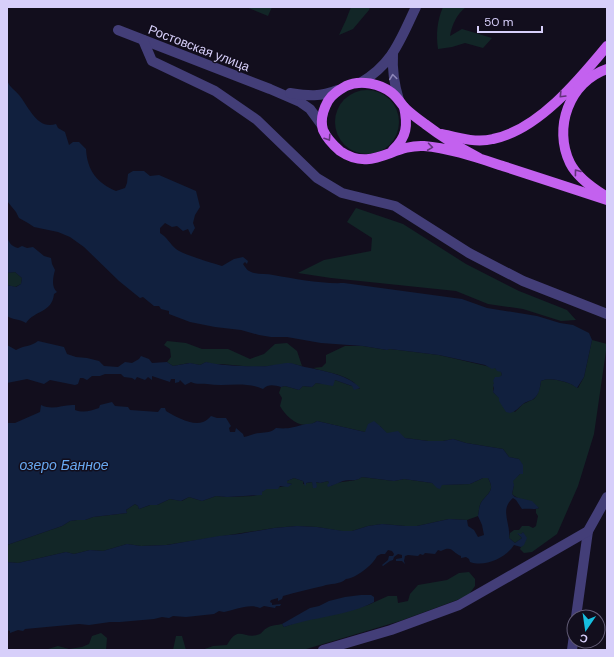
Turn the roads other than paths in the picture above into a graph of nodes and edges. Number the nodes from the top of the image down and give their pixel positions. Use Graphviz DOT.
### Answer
graph roads {
  1 [pos="416,7"];
  2 [pos="118,30"];
  3 [pos="143,40"];
  4 [pos="607,46"];
  5 [pos="393,53"];
  6 [pos="607,69"];
  7 [pos="360,83"];
  8 [pos="270,89"];
  9 [pos="339,90"];
  10 [pos="402,104"];
  11 [pos="321,124"];
  12 [pos="437,133"];
  13 [pos="392,152"];
  14 [pos="479,158"];
  15 [pos="607,197"];
  16 [pos="607,200"];
  17 [pos="607,314"];
  18 [pos="607,497"];
  19 [pos="588,531"];
  20 [pos="577,609"];
  21 [pos="323,650"];
  1 -- 5 [label="street"];
  2 -- 3 [label="street, Ростовская улица"];
  3 -- 8 [label="street, Ростовская улица"];
  3 -- 17 [label="street"];
  4 -- 12 [label="main road, one-way"];
  5 -- 7 [label="street"];
  10 -- 5 [label="street, one-way"];
  15 -- 6 [label="main road, one-way"];
  7 -- 9 [label="main road"];
  7 -- 10 [label="main road"];
  8 -- 9 [label="street"];
  8 -- 11 [label="street"];
  9 -- 11 [label="main road"];
  10 -- 12 [label="main road"];
  10 -- 13 [label="main road"];
  11 -- 13 [label="main road, one-way"];
  12 -- 14 [label="main road"];
  13 -- 14 [label="main road, one-way"];
  14 -- 16 [label="main road"];
  18 -- 19 [label="street"];
  19 -- 20 [label="street"];
  19 -- 21 [label="street"];
}
